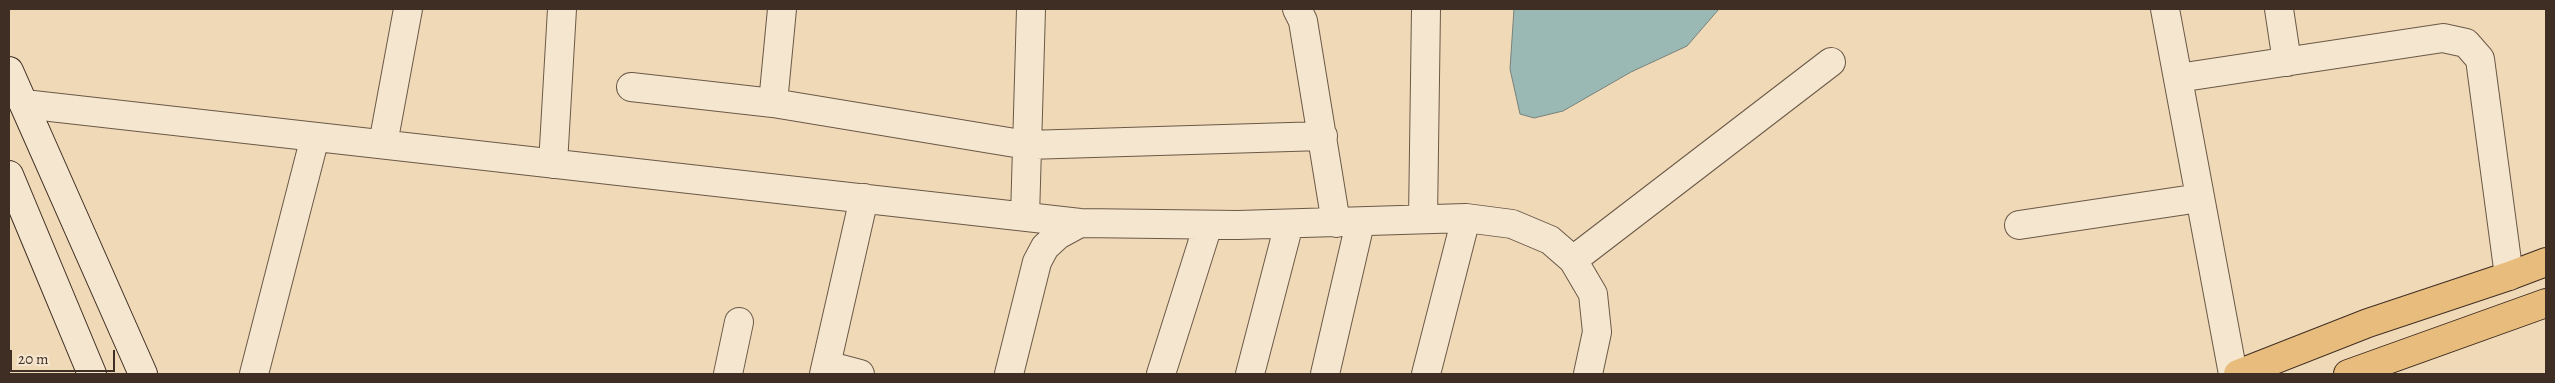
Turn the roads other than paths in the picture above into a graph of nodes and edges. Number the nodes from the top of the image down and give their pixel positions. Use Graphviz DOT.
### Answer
graph roads {
  1 [pos="408,9"];
  2 [pos="562,9"];
  3 [pos="782,9"];
  4 [pos="1031,9"];
  5 [pos="1297,9"];
  6 [pos="1426,9"];
  7 [pos="2165,9"];
  8 [pos="2279,9"];
  9 [pos="1831,62"];
  10 [pos="2287,62"];
  11 [pos="9,71"];
  12 [pos="2178,78"];
  13 [pos="631,87"];
  14 [pos="773,103"];
  15 [pos="24,104"];
  16 [pos="1323,136"];
  17 [pos="315,137"];
  18 [pos="383,144"];
  19 [pos="1027,145"];
  20 [pos="553,164"];
  21 [pos="9,175"];
  22 [pos="864,198"];
  23 [pos="2200,198"];
  24 [pos="1025,217"];
  25 [pos="1466,218"];
  26 [pos="1423,220"];
  27 [pos="1080,223"];
  28 [pos="1348,223"];
  29 [pos="1289,224"];
  30 [pos="1208,225"];
  31 [pos="2019,225"];
  32 [pos="1573,260"];
  33 [pos="2546,262"];
  34 [pos="2509,276"];
  35 [pos="2546,304"];
  36 [pos="739,322"];
  37 [pos="2382,368"];
  38 [pos="825,370"];
  39 [pos="92,374"];
  40 [pos="143,374"];
  41 [pos="254,374"];
  42 [pos="728,374"];
  43 [pos="860,374"];
  44 [pos="1009,374"];
  45 [pos="1161,374"];
  46 [pos="1250,374"];
  47 [pos="1325,374"];
  48 [pos="1426,374"];
  49 [pos="1588,374"];
  50 [pos="2232,374"];
  51 [pos="2238,374"];
  52 [pos="2348,374"];
  1 -- 18 [label="street"];
  2 -- 20 [label="street"];
  3 -- 14 [label="street"];
  4 -- 19 [label="street"];
  5 -- 16 [label="street"];
  6 -- 26 [label="street"];
  7 -- 12 [label="street"];
  8 -- 10 [label="street"];
  9 -- 32 [label="street"];
  10 -- 12 [label="street"];
  10 -- 34 [label="street"];
  11 -- 15 [label="street"];
  12 -- 23 [label="street"];
  13 -- 14 [label="street"];
  14 -- 19 [label="street"];
  15 -- 17 [label="street"];
  15 -- 40 [label="street"];
  16 -- 19 [label="street"];
  16 -- 28 [label="street"];
  17 -- 18 [label="street"];
  17 -- 41 [label="street"];
  18 -- 20 [label="street"];
  19 -- 24 [label="street"];
  20 -- 22 [label="street"];
  21 -- 39 [label="street"];
  22 -- 24 [label="street"];
  22 -- 38 [label="street"];
  23 -- 31 [label="street"];
  23 -- 50 [label="street"];
  24 -- 27 [label="street"];
  25 -- 26 [label="street"];
  25 -- 32 [label="street"];
  25 -- 48 [label="street"];
  26 -- 28 [label="street"];
  27 -- 30 [label="street"];
  27 -- 44 [label="street"];
  28 -- 29 [label="street"];
  28 -- 47 [label="street"];
  29 -- 30 [label="street"];
  29 -- 46 [label="street"];
  30 -- 45 [label="street"];
  32 -- 49 [label="street"];
  33 -- 34 [label="main road"];
  34 -- 51 [label="main road"];
  35 -- 37 [label="main road"];
  36 -- 42 [label="street"];
  37 -- 52 [label="main road"];
  38 -- 43 [label="street"];
}
